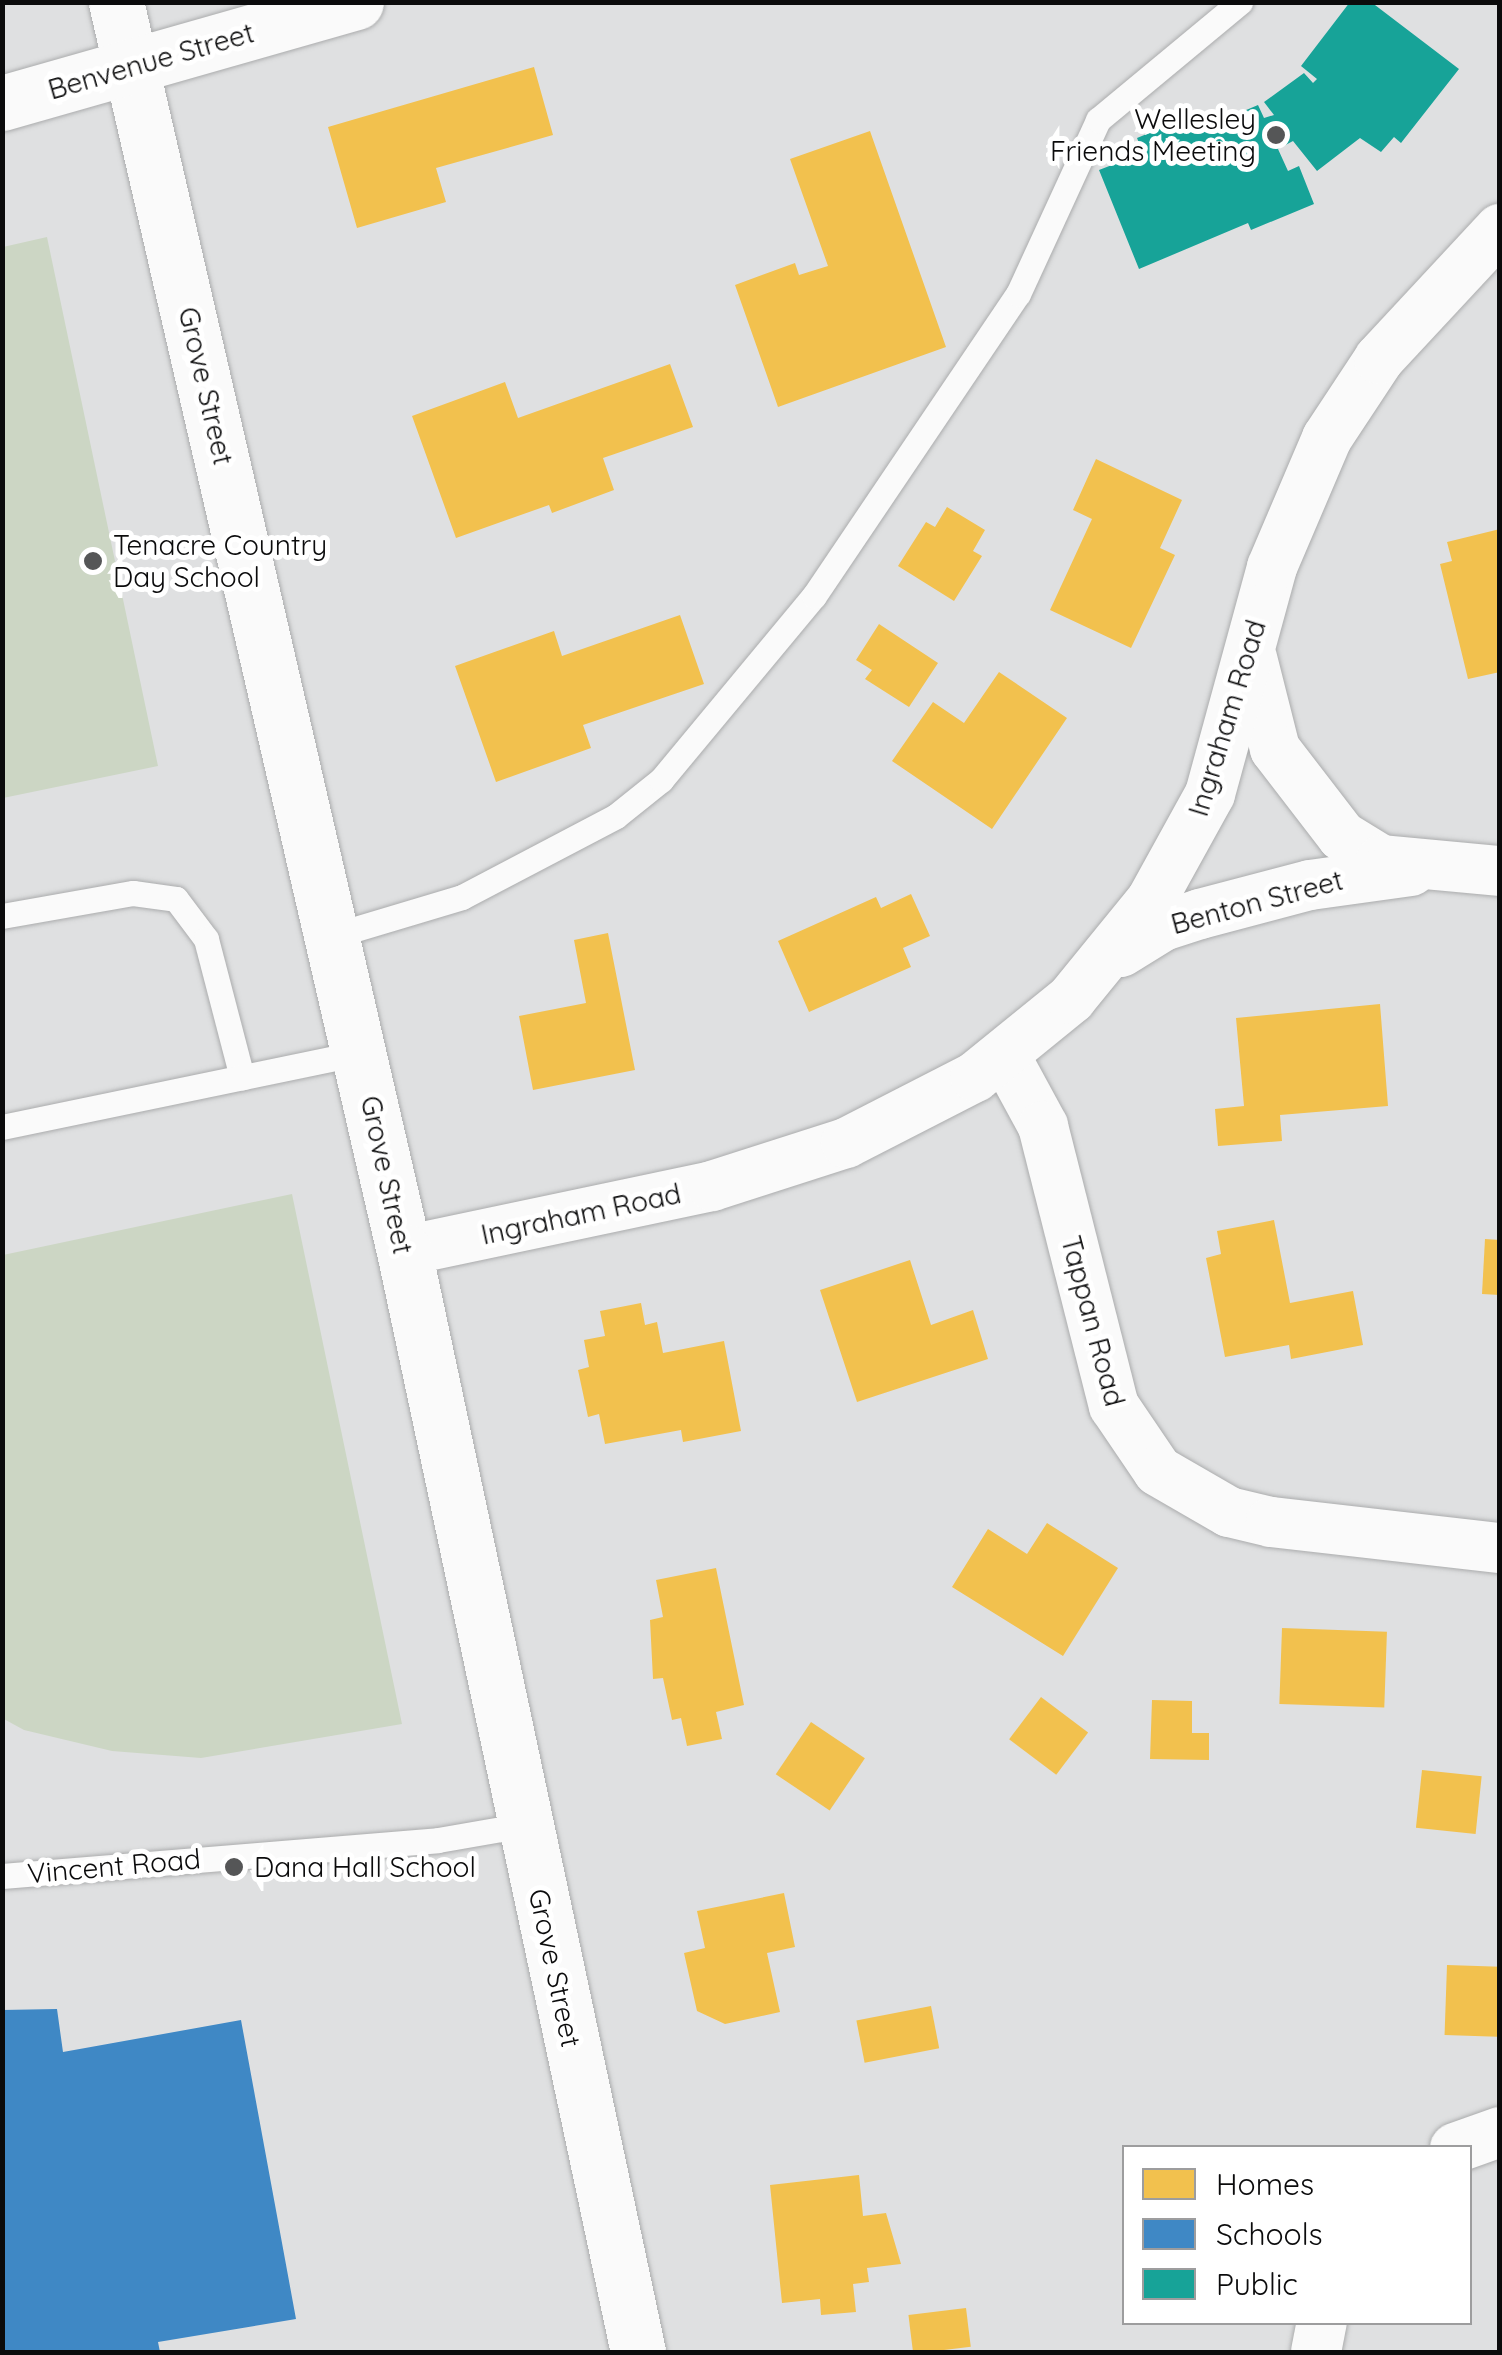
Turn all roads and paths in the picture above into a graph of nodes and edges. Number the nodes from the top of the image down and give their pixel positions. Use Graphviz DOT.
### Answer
graph roads {
  1 [pos="116,2"];
  2 [pos="356,2"];
  3 [pos="1240,2"];
  4 [pos="132,66"];
  5 [pos="2,103"];
  6 [pos="1500,228"];
  7 [pos="1251,645"];
  8 [pos="1430,869"];
  9 [pos="1500,871"];
  10 [pos="2,916"];
  11 [pos="332,936"];
  12 [pos="1098,972"];
  13 [pos="360,1053"];
  14 [pos="1005,1056"];
  15 [pos="242,1077"];
  16 [pos="2,1128"];
  17 [pos="404,1251"];
  18 [pos="1500,1548"];
  19 [pos="524,1824"];
  20 [pos="2,1876"];
  21 [pos="1500,2132"];
  22 [pos="1463,2145"];
  23 [pos="1321,2325"];
  24 [pos="628,2350"];
  25 [pos="1316,2352"];
  1 -- 4 [label="street, Grove Street"];
  2 -- 4 [label="street, Benvenue Street"];
  3 -- 11 [label="lane"];
  4 -- 5 [label="street, Benvenue Street"];
  4 -- 11 [label="street, Grove Street"];
  6 -- 7 [label="street, Ingraham Road"];
  7 -- 8 [label="street, Benton Street"];
  7 -- 12 [label="street, Ingraham Road"];
  8 -- 9 [label="street, Benton Street"];
  8 -- 12 [label="street, Benton Street"];
  10 -- 15 [label="lane"];
  11 -- 13 [label="street, Grove Street"];
  12 -- 14 [label="street, Ingraham Road"];
  13 -- 15 [label="lane"];
  13 -- 17 [label="street, Grove Street"];
  14 -- 17 [label="street, Ingraham Road"];
  14 -- 18 [label="street, Tappan Road"];
  15 -- 16 [label="lane"];
  17 -- 19 [label="street, Grove Street"];
  19 -- 20 [label="lane, Vincent Road"];
  19 -- 24 [label="street, Grove Street"];
  21 -- 22 [label="street"];
  23 -- 25 [label="street"];
}
